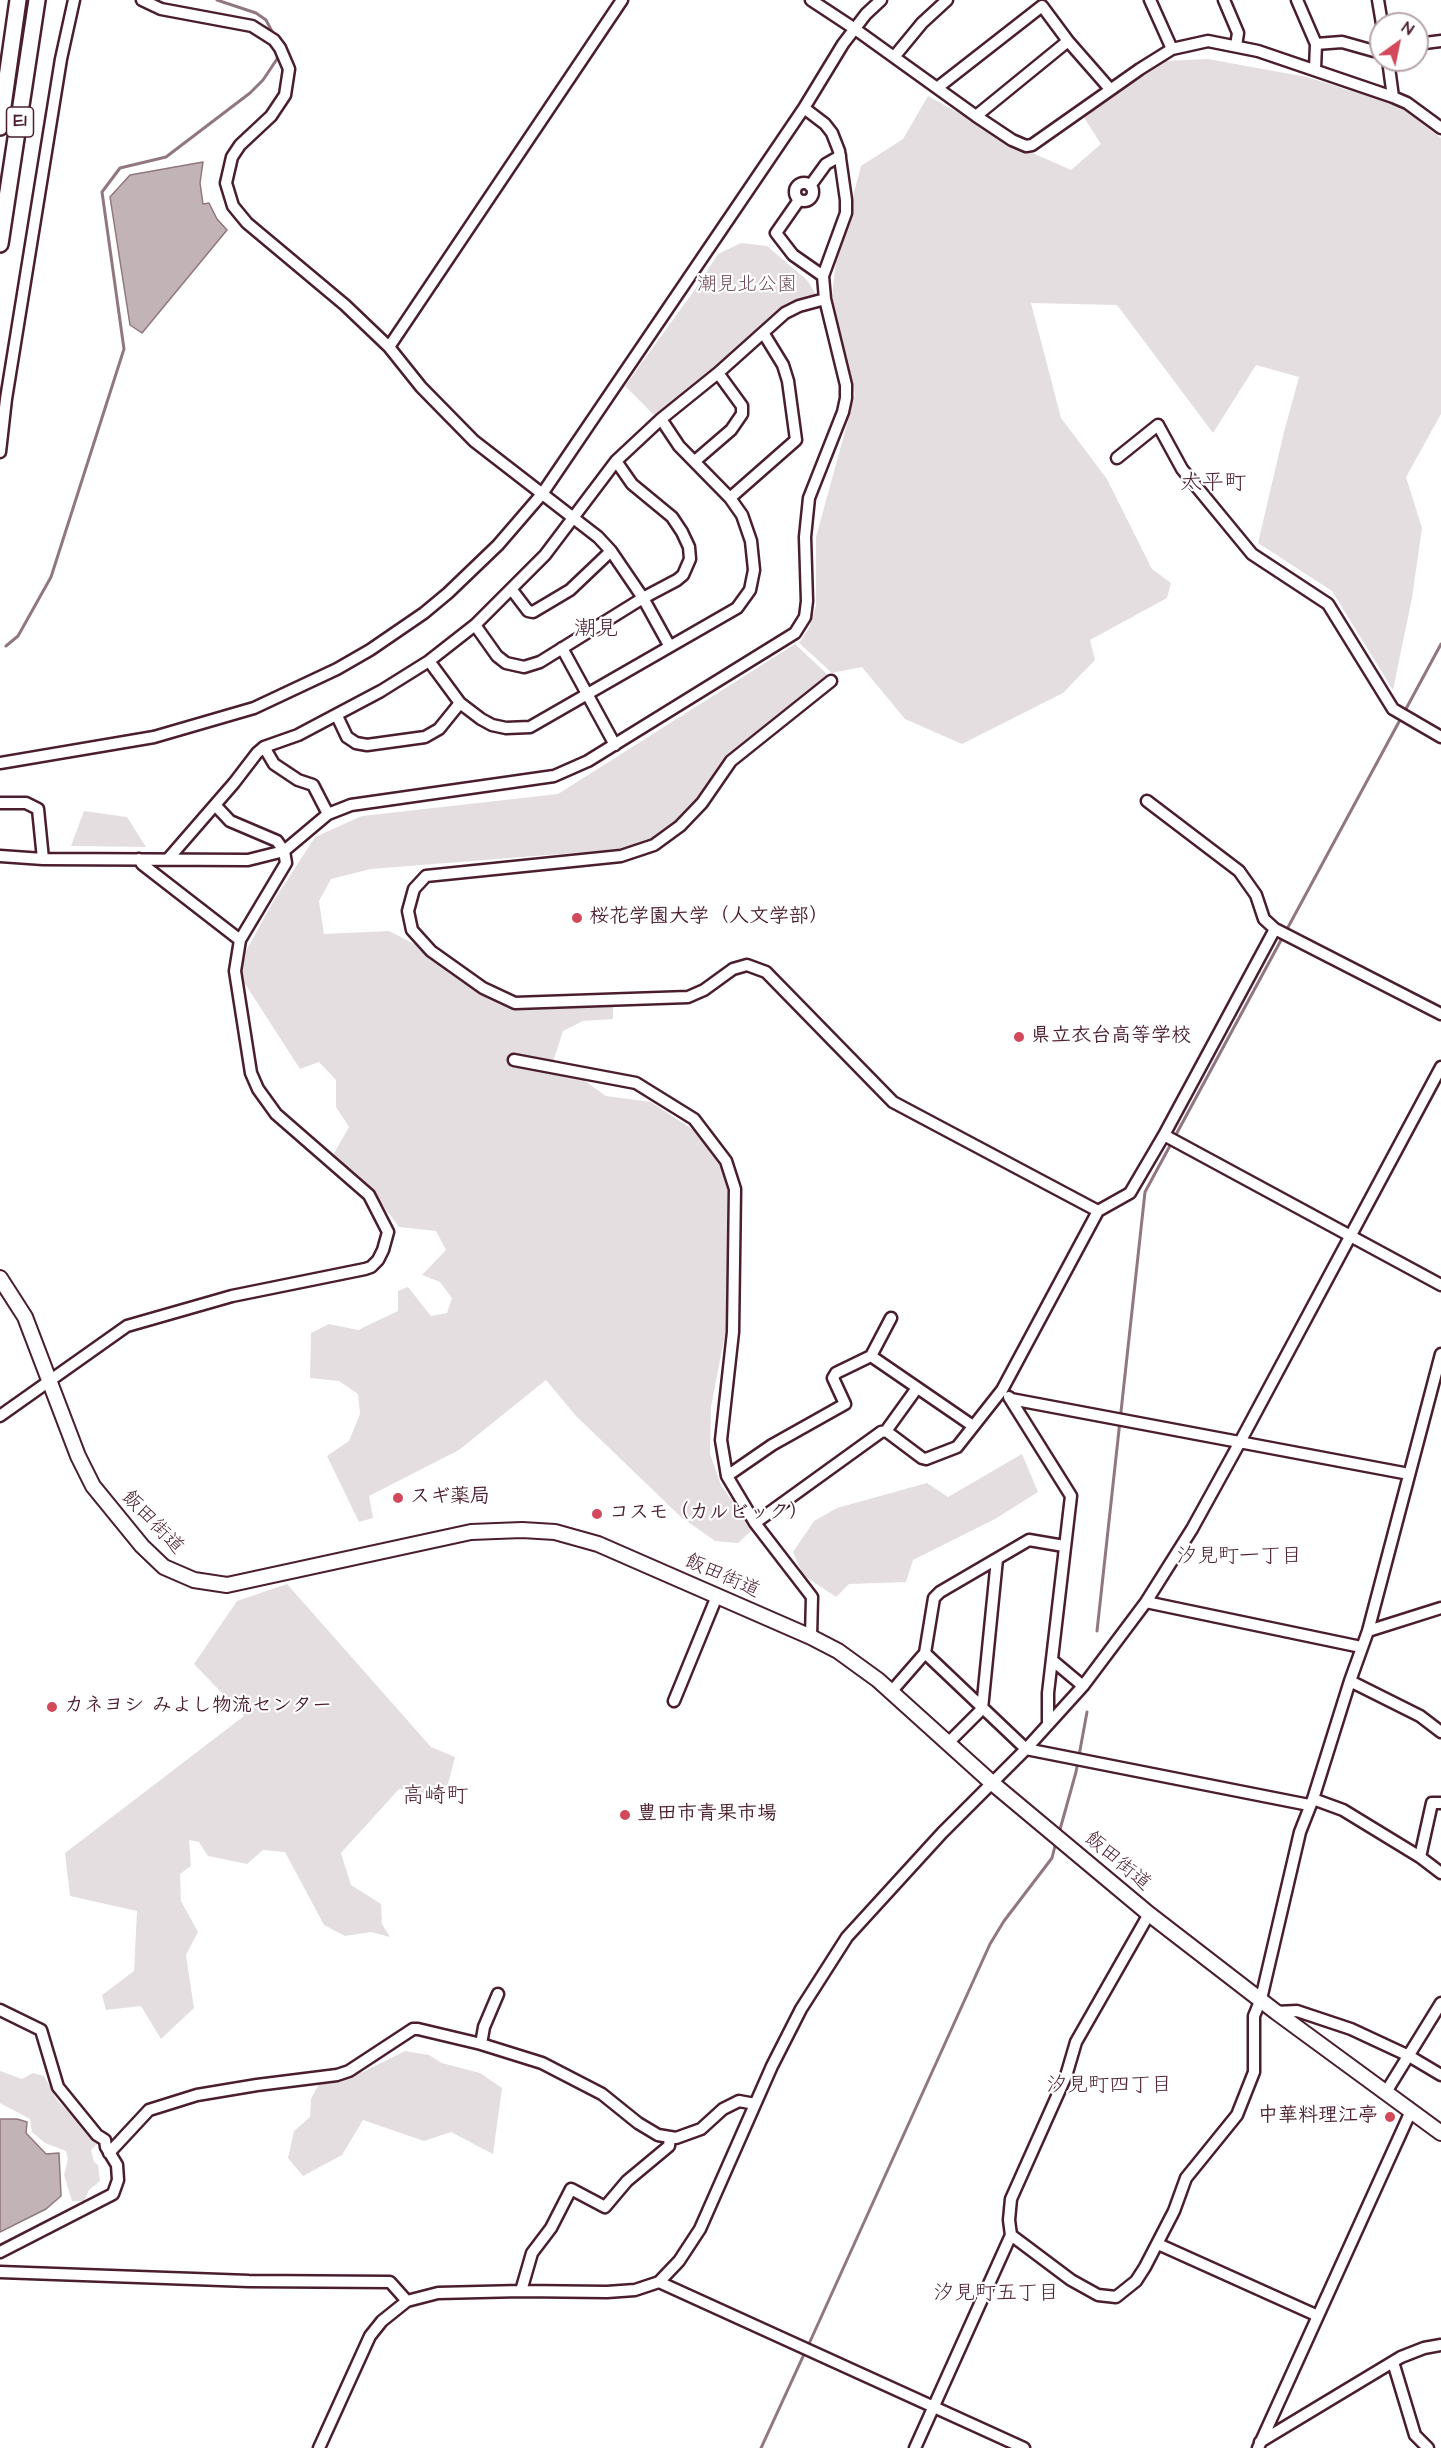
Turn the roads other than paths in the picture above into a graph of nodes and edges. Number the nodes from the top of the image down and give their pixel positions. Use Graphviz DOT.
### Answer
graph roads {
  1 [pos="18,0"];
  2 [pos="37,0"];
  3 [pos="74,0"];
  4 [pos="142,0"];
  5 [pos="622,0"];
  6 [pos="811,0"];
  7 [pos="881,0"];
  8 [pos="946,0"];
  9 [pos="1150,0"];
  10 [pos="1224,0"];
  11 [pos="1297,0"];
  12 [pos="855,29"];
  13 [pos="1068,41"];
  14 [pos="1316,44"];
  15 [pos="1236,46"];
  16 [pos="1172,49"];
  17 [pos="1369,50"];
  18 [pos="894,57"];
  19 [pos="1315,69"];
  20 [pos="1390,72"];
  21 [pos="937,88"];
  22 [pos="1110,89"];
  23 [pos="1393,97"];
  24 [pos="804,108"];
  25 [pos="976,116"];
  26 [pos="0,127"];
  27 [pos="1441,128"];
  28 [pos="840,156"];
  29 [pos="0,244"];
  30 [pos="823,276"];
  31 [pos="825,299"];
  32 [pos="764,334"];
  33 [pos="389,347"];
  34 [pos="718,373"];
  35 [pos="661,419"];
  36 [pos="0,452"];
  37 [pos="1117,458"];
  38 [pos="616,461"];
  39 [pos="695,461"];
  40 [pos="542,494"];
  41 [pos="730,498"];
  42 [pos="573,517"];
  43 [pos="611,552"];
  44 [pos="512,590"];
  45 [pos="643,598"];
  46 [pos="475,625"];
  47 [pos="669,645"];
  48 [pos="562,648"];
  49 [pos="429,661"];
  50 [pos="831,681"];
  51 [pos="586,694"];
  52 [pos="460,703"];
  53 [pos="337,716"];
  54 [pos="1441,736"];
  55 [pos="615,745"];
  56 [pos="264,747"];
  57 [pos="0,763"];
  58 [pos="1147,801"];
  59 [pos="0,803"];
  60 [pos="215,805"];
  61 [pos="328,814"];
  62 [pos="284,851"];
  63 [pos="0,856"];
  64 [pos="43,859"];
  65 [pos="139,859"];
  66 [pos="168,859"];
  67 [pos="1275,929"];
  68 [pos="240,940"];
  69 [pos="1441,1014"];
  70 [pos="514,1060"];
  71 [pos="1441,1067"];
  72 [pos="1164,1135"];
  73 [pos="1098,1211"];
  74 [pos="1348,1236"];
  75 [pos="0,1278"];
  76 [pos="1441,1285"];
  77 [pos="891,1318"];
  78 [pos="1441,1354"];
  79 [pos="871,1356"];
  80 [pos="50,1381"];
  81 [pos="917,1388"];
  82 [pos="1002,1390"];
  83 [pos="1011,1399"];
  84 [pos="0,1416"];
  85 [pos="973,1426"];
  86 [pos="886,1431"];
  87 [pos="1240,1442"];
  88 [pos="1409,1474"];
  89 [pos="727,1476"];
  90 [pos="754,1523"];
  91 [pos="1064,1546"];
  92 [pos="997,1559"];
  93 [pos="717,1596"];
  94 [pos="1146,1602"];
  95 [pos="1441,1608"];
  96 [pos="1368,1630"];
  97 [pos="811,1637"];
  98 [pos="1361,1647"];
  99 [pos="924,1653"];
  100 [pos="1053,1660"];
  101 [pos="1350,1681"];
  102 [pos="1083,1686"];
  103 [pos="891,1692"];
  104 [pos="674,1701"];
  105 [pos="982,1709"];
  106 [pos="1048,1724"];
  107 [pos="1441,1732"];
  108 [pos="948,1743"];
  109 [pos="1026,1749"];
  110 [pos="991,1782"];
  111 [pos="1311,1802"];
  112 [pos="1441,1803"];
  113 [pos="1420,1857"];
  114 [pos="1441,1873"];
  115 [pos="1149,1914"];
  116 [pos="498,1994"];
  117 [pos="1261,1999"];
  118 [pos="1441,2002"];
  119 [pos="0,2010"];
  120 [pos="1276,2012"];
  121 [pos="481,2044"];
  122 [pos="1409,2056"];
  123 [pos="1441,2075"];
  124 [pos="1386,2092"];
  125 [pos="755,2104"];
  126 [pos="1412,2111"];
  127 [pos="1441,2133"];
  128 [pos="670,2137"];
  129 [pos="109,2152"];
  130 [pos="1011,2235"];
  131 [pos="1158,2244"];
  132 [pos="0,2252"];
  133 [pos="0,2272"];
  134 [pos="659,2282"];
  135 [pos="521,2291"];
  136 [pos="407,2301"];
  137 [pos="1318,2316"];
  138 [pos="1441,2345"];
  139 [pos="1394,2361"];
  140 [pos="934,2406"];
  141 [pos="1259,2445"];
  142 [pos="319,2448"];
  143 [pos="915,2448"];
  144 [pos="1024,2448"];
  145 [pos="1428,2448"];
  1 -- 26 [label="highway, E1"];
  2 -- 29 [label="highway, E1"];
  3 -- 36 [label="street"];
  4 -- 33 [label="street"];
  5 -- 33 [label="street"];
  6 -- 12 [label="street"];
  7 -- 12 [label="street"];
  8 -- 18 [label="street"];
  9 -- 16 [label="street"];
  10 -- 15 [label="street"];
  11 -- 14 [label="street"];
  12 -- 18 [label="street"];
  12 -- 24 [label="street"];
  13 -- 21 [label="street"];
  13 -- 22 [label="street"];
  13 -- 25 [label="street"];
  14 -- 17 [label="street"];
  14 -- 19 [label="street"];
  15 -- 16 [label="street"];
  15 -- 19 [label="street"];
  16 -- 22 [label="street"];
  18 -- 21 [label="street"];
  19 -- 23 [label="street"];
  20 -- 23 [label="street"];
  21 -- 25 [label="street"];
  22 -- 25 [label="street"];
  23 -- 27 [label="street"];
  24 -- 28 [label="street"];
  24 -- 40 [label="street"];
  28 -- 30 [label="street"];
  28 -- 30 [label="street"];
  30 -- 31 [label="street"];
  31 -- 32 [label="street"];
  31 -- 55 [label="street"];
  32 -- 34 [label="street"];
  32 -- 41 [label="street"];
  33 -- 40 [label="street"];
  34 -- 35 [label="street"];
  34 -- 39 [label="street"];
  35 -- 38 [label="street"];
  35 -- 39 [label="street"];
  37 -- 54 [label="street"];
  38 -- 42 [label="street"];
  38 -- 45 [label="street"];
  39 -- 41 [label="street"];
  40 -- 42 [label="street"];
  40 -- 57 [label="street"];
  41 -- 47 [label="street"];
  42 -- 43 [label="street"];
  42 -- 44 [label="street"];
  43 -- 44 [label="street"];
  43 -- 45 [label="street"];
  44 -- 46 [label="street"];
  45 -- 47 [label="street"];
  45 -- 48 [label="street"];
  46 -- 48 [label="street"];
  46 -- 49 [label="street"];
  47 -- 51 [label="street"];
  48 -- 51 [label="street"];
  49 -- 52 [label="street"];
  49 -- 53 [label="street"];
  50 -- 73 [label="street"];
  51 -- 52 [label="street"];
  51 -- 55 [label="street"];
  52 -- 53 [label="street"];
  53 -- 56 [label="street"];
  55 -- 61 [label="street"];
  56 -- 60 [label="street"];
  56 -- 61 [label="street"];
  58 -- 67 [label="street"];
  59 -- 64 [label="street"];
  60 -- 62 [label="street"];
  60 -- 66 [label="street"];
  61 -- 62 [label="street"];
  62 -- 66 [label="street"];
  62 -- 68 [label="street"];
  63 -- 64 [label="street"];
  64 -- 65 [label="street"];
  65 -- 66 [label="street"];
  65 -- 68 [label="street"];
  67 -- 69 [label="street"];
  67 -- 72 [label="street"];
  68 -- 80 [label="street"];
  70 -- 89 [label="street"];
  71 -- 74 [label="street"];
  72 -- 73 [label="street"];
  72 -- 74 [label="street"];
  73 -- 82 [label="street"];
  74 -- 76 [label="street"];
  74 -- 87 [label="street"];
  75 -- 80 [label="main road, 飯田街道"];
  77 -- 79 [label="street"];
  78 -- 88 [label="street"];
  79 -- 81 [label="street"];
  79 -- 89 [label="street"];
  80 -- 84 [label="street"];
  80 -- 93 [label="main road, 飯田街道"];
  81 -- 85 [label="street"];
  81 -- 86 [label="street"];
  82 -- 83 [label="street"];
  82 -- 85 [label="street"];
  83 -- 87 [label="street"];
  83 -- 91 [label="street"];
  85 -- 86 [label="street"];
  86 -- 90 [label="street"];
  87 -- 88 [label="street"];
  87 -- 94 [label="street"];
  88 -- 96 [label="street"];
  89 -- 90 [label="street"];
  90 -- 97 [label="street"];
  91 -- 92 [label="street"];
  91 -- 100 [label="street"];
  92 -- 99 [label="street"];
  92 -- 105 [label="street"];
  93 -- 97 [label="main road, 飯田街道"];
  93 -- 104 [label="street"];
  94 -- 98 [label="street"];
  94 -- 102 [label="street"];
  95 -- 96 [label="street"];
  96 -- 98 [label="street"];
  97 -- 103 [label="main road, 飯田街道"];
  98 -- 101 [label="street"];
  99 -- 103 [label="street"];
  99 -- 105 [label="street"];
  100 -- 102 [label="street"];
  100 -- 106 [label="street"];
  101 -- 107 [label="street"];
  101 -- 111 [label="street"];
  102 -- 106 [label="street"];
  103 -- 108 [label="main road, 飯田街道"];
  105 -- 108 [label="street"];
  105 -- 109 [label="street"];
  106 -- 109 [label="street"];
  108 -- 110 [label="main road, 飯田街道"];
  109 -- 110 [label="street"];
  109 -- 111 [label="street"];
  110 -- 115 [label="main road, 飯田街道"];
  110 -- 125 [label="street"];
  111 -- 113 [label="street"];
  111 -- 117 [label="street"];
  112 -- 113 [label="street"];
  113 -- 114 [label="street"];
  115 -- 117 [label="main road, 飯田街道"];
  115 -- 130 [label="street"];
  116 -- 121 [label="street"];
  117 -- 120 [label="main road, 飯田街道"];
  117 -- 131 [label="street"];
  118 -- 122 [label="street"];
  119 -- 129 [label="street"];
  120 -- 122 [label="street"];
  120 -- 124 [label="main road, 飯田街道"];
  121 -- 128 [label="street"];
  121 -- 129 [label="street"];
  122 -- 123 [label="street"];
  122 -- 124 [label="street"];
  124 -- 126 [label="main road, 飯田街道"];
  125 -- 128 [label="street"];
  125 -- 134 [label="street"];
  126 -- 127 [label="main road, 飯田街道"];
  126 -- 137 [label="street"];
  128 -- 135 [label="street"];
  129 -- 132 [label="street"];
  130 -- 131 [label="street"];
  130 -- 140 [label="street"];
  131 -- 137 [label="street"];
  133 -- 136 [label="street"];
  134 -- 135 [label="street"];
  134 -- 140 [label="street"];
  135 -- 136 [label="street"];
  136 -- 142 [label="street"];
  137 -- 141 [label="street"];
  138 -- 139 [label="street"];
  139 -- 141 [label="street"];
  139 -- 145 [label="street"];
  140 -- 143 [label="street"];
  140 -- 144 [label="street"];
}
